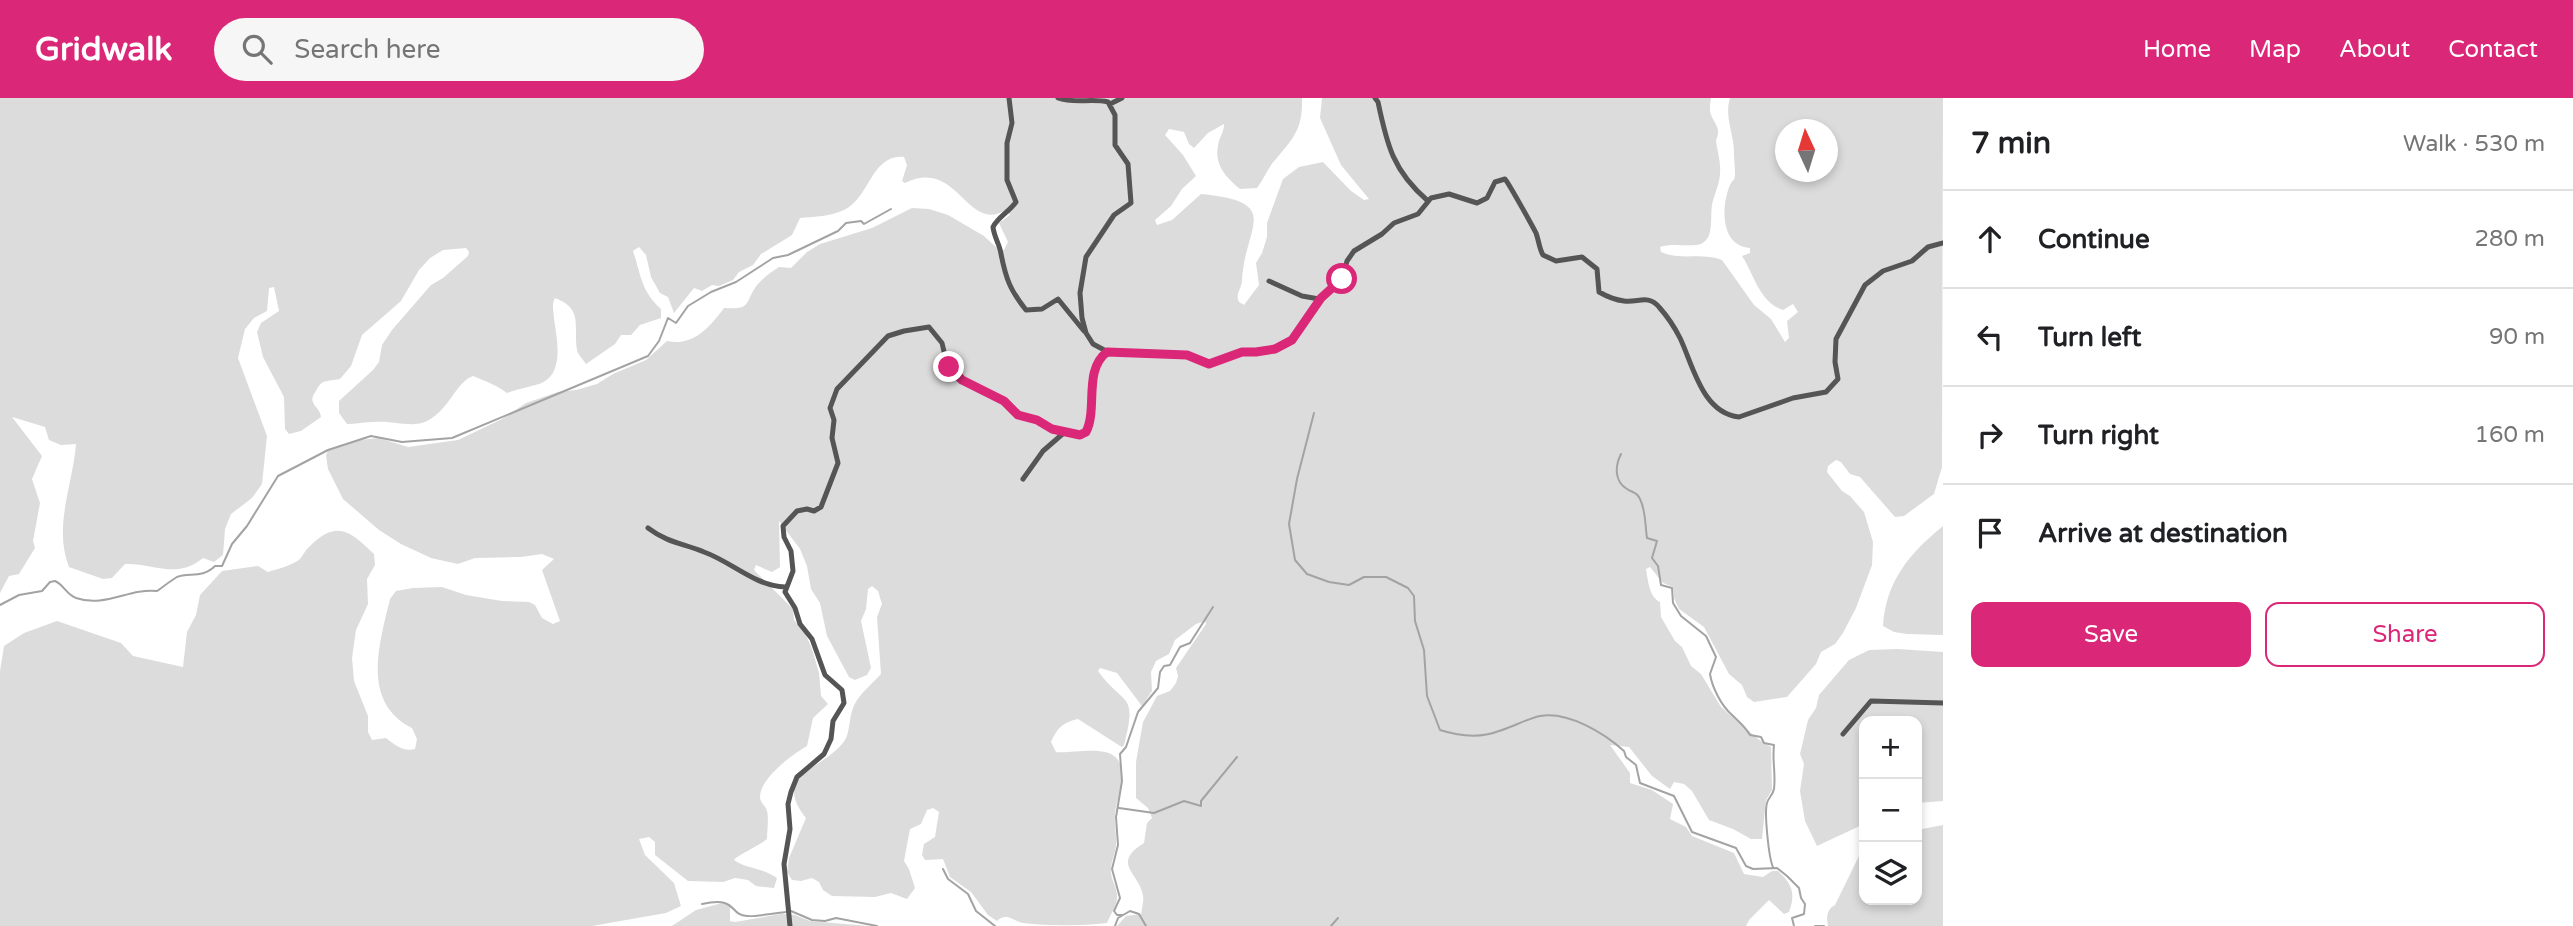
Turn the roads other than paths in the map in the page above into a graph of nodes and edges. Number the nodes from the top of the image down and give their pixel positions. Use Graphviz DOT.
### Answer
graph roads {
  1 [pos="1009,98"];
  2 [pos="1058,98"];
  3 [pos="1122,98"];
  4 [pos="1375,98"];
  5 [pos="1110,104"];
  6 [pos="1428,201"];
  7 [pos="1943,243"];
  8 [pos="1269,281"];
  9 [pos="1319,299"];
  10 [pos="1086,333"];
  11 [pos="1107,352"];
  12 [pos="1066,431"];
  13 [pos="1023,479"];
  14 [pos="648,528"];
  15 [pos="785,587"];
  16 [pos="1943,703"];
  17 [pos="1843,734"];
  18 [pos="790,926"];
  1 -- 10 [label="street"];
  2 -- 5 [label="street"];
  3 -- 5 [label="street"];
  4 -- 6 [label="street"];
  5 -- 10 [label="street"];
  6 -- 7 [label="street"];
  6 -- 9 [label="street"];
  8 -- 9 [label="street"];
  9 -- 11 [label="street"];
  10 -- 11 [label="street"];
  11 -- 12 [label="street"];
  12 -- 13 [label="street"];
  12 -- 15 [label="street"];
  14 -- 15 [label="street"];
  15 -- 18 [label="street"];
  16 -- 17 [label="street"];
}
